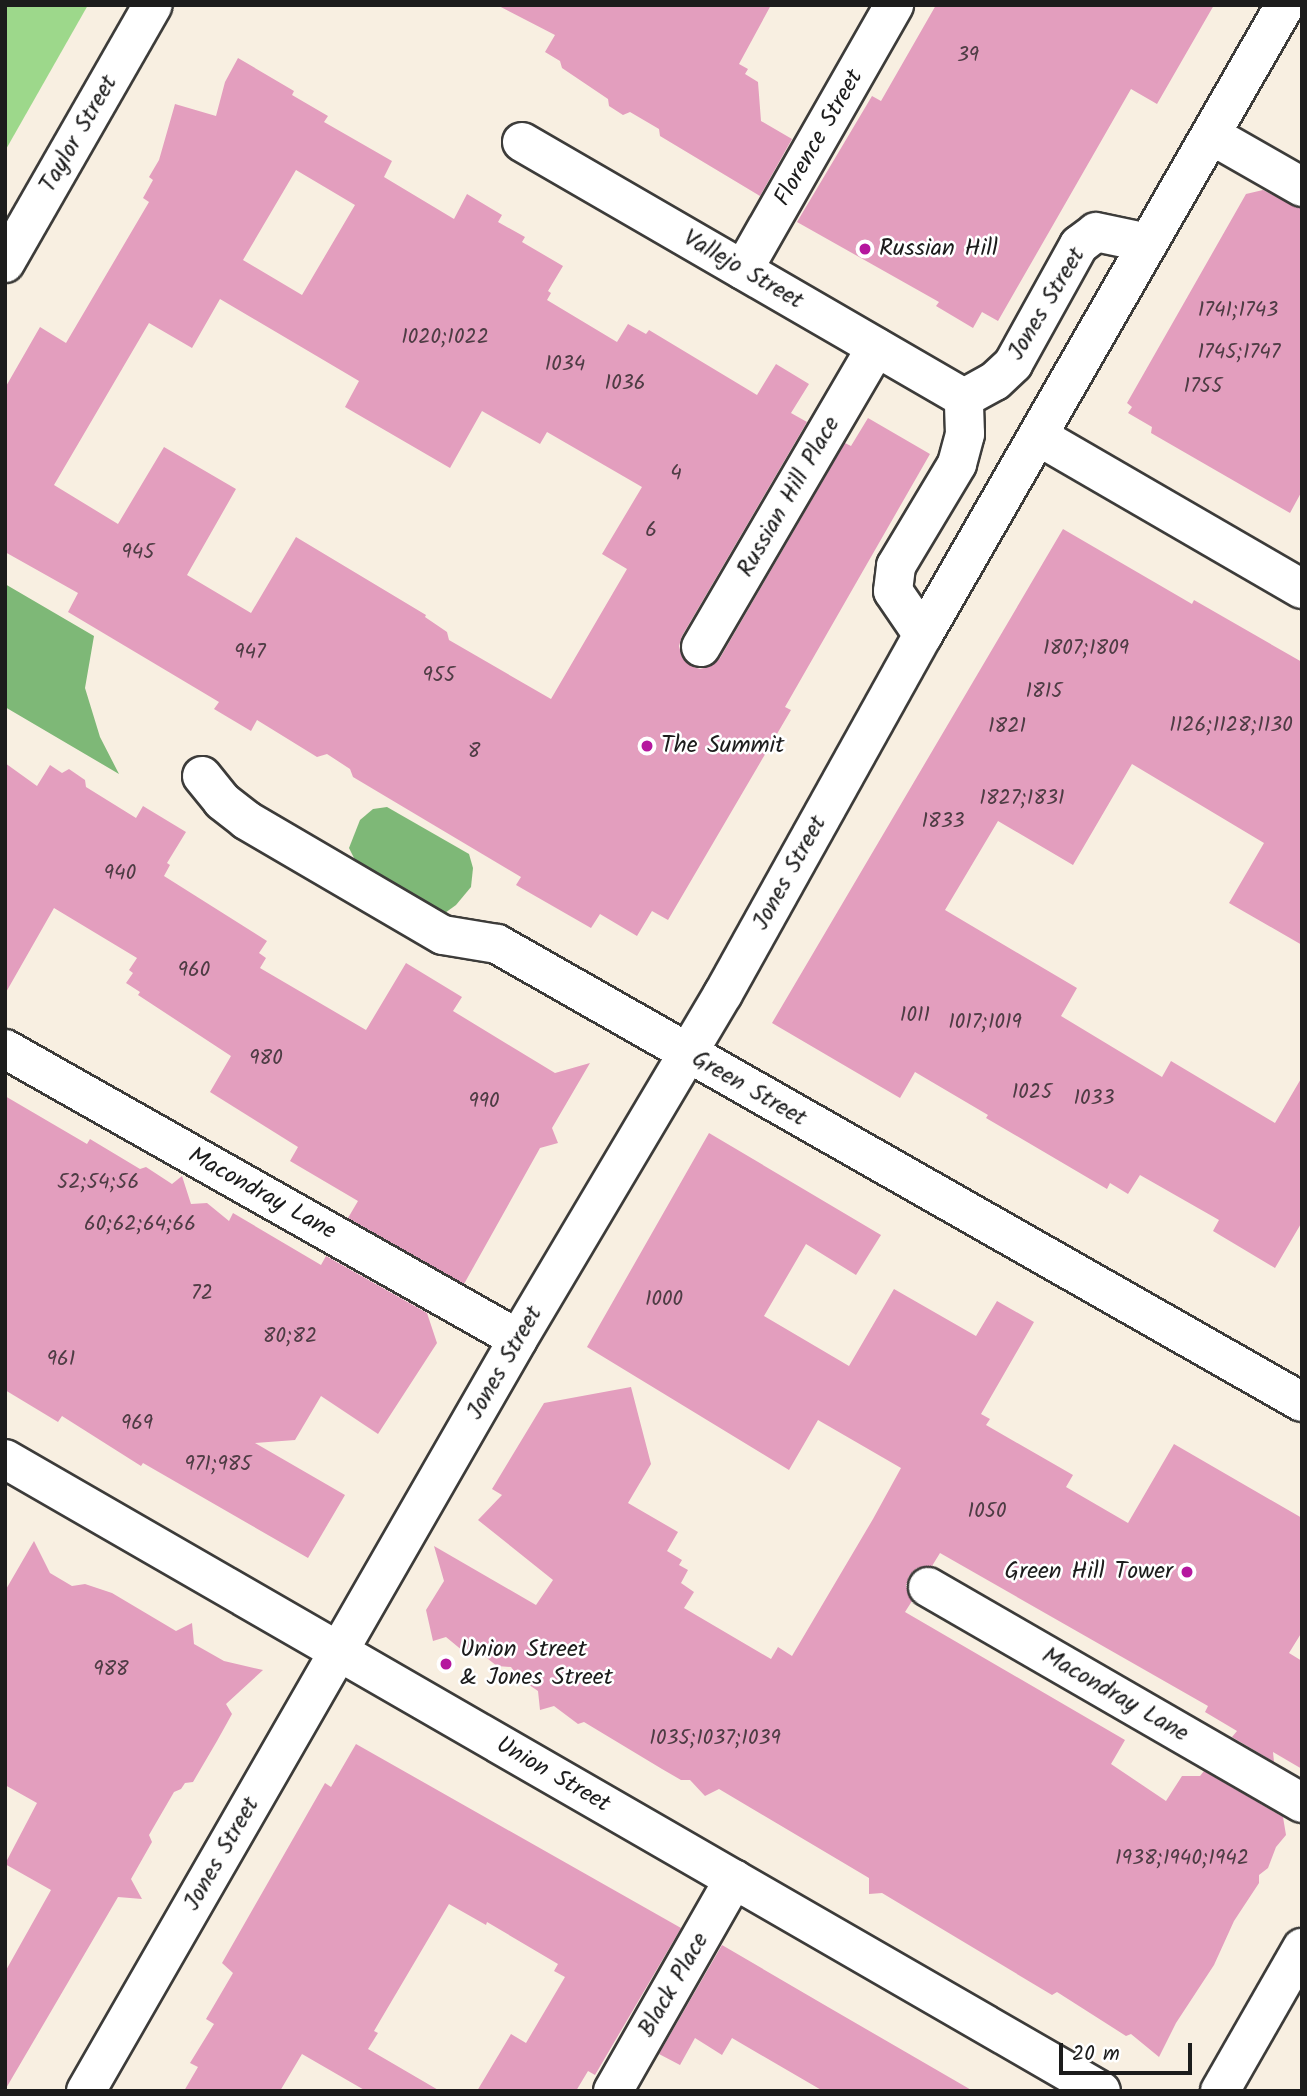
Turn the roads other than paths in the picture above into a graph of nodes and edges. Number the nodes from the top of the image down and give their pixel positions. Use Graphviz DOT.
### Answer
graph roads {
  1 [pos="153,5"];
  2 [pos="894,5"];
  3 [pos="1285,5"];
  4 [pos="1211,135"];
  5 [pos="522,142"];
  6 [pos="1302,187"];
  7 [pos="1149,243"];
  8 [pos="5,263"];
  9 [pos="743,270"];
  10 [pos="876,347"];
  11 [pos="964,398"];
  12 [pos="1038,436"];
  13 [pos="1302,589"];
  14 [pos="923,635"];
  15 [pos="701,647"];
  16 [pos="202,776"];
  17 [pos="5,1049"];
  18 [pos="688,1054"];
  19 [pos="518,1339"];
  20 [pos="1302,1402"];
  21 [pos="5,1459"];
  22 [pos="928,1587"];
  23 [pos="338,1651"];
  24 [pos="1302,1803"];
  25 [pos="734,1879"];
  26 [pos="1302,1948"];
  27 [pos="86,2091"];
  28 [pos="613,2091"];
  29 [pos="1101,2091"];
  30 [pos="1220,2091"];
  1 -- 8 [label="street, Taylor Street"];
  2 -- 9 [label="street, Florence Street"];
  3 -- 4 [label="street, Jones Street"];
  4 -- 6 [label="street"];
  4 -- 7 [label="street, Jones Street"];
  5 -- 9 [label="street, Vallejo Street"];
  7 -- 11 [label="street, Jones Street"];
  7 -- 12 [label="street, Jones Street"];
  9 -- 10 [label="street, Vallejo Street"];
  10 -- 11 [label="street, Vallejo Street"];
  10 -- 15 [label="street, Russian Hill Place"];
  11 -- 14 [label="street"];
  12 -- 13 [label="street"];
  12 -- 14 [label="street, Jones Street"];
  14 -- 18 [label="street, Jones Street"];
  16 -- 18 [label="street, Green Street"];
  17 -- 19 [label="street, Macondray Lane"];
  18 -- 19 [label="street, Jones Street"];
  18 -- 20 [label="street, Green Street"];
  19 -- 23 [label="street, Jones Street"];
  21 -- 23 [label="street, Union Street"];
  22 -- 24 [label="street, Macondray Lane"];
  23 -- 25 [label="street, Union Street"];
  23 -- 27 [label="street, Jones Street"];
  25 -- 28 [label="street, Black Place"];
  25 -- 29 [label="street, Union Street"];
  26 -- 30 [label="street"];
}
